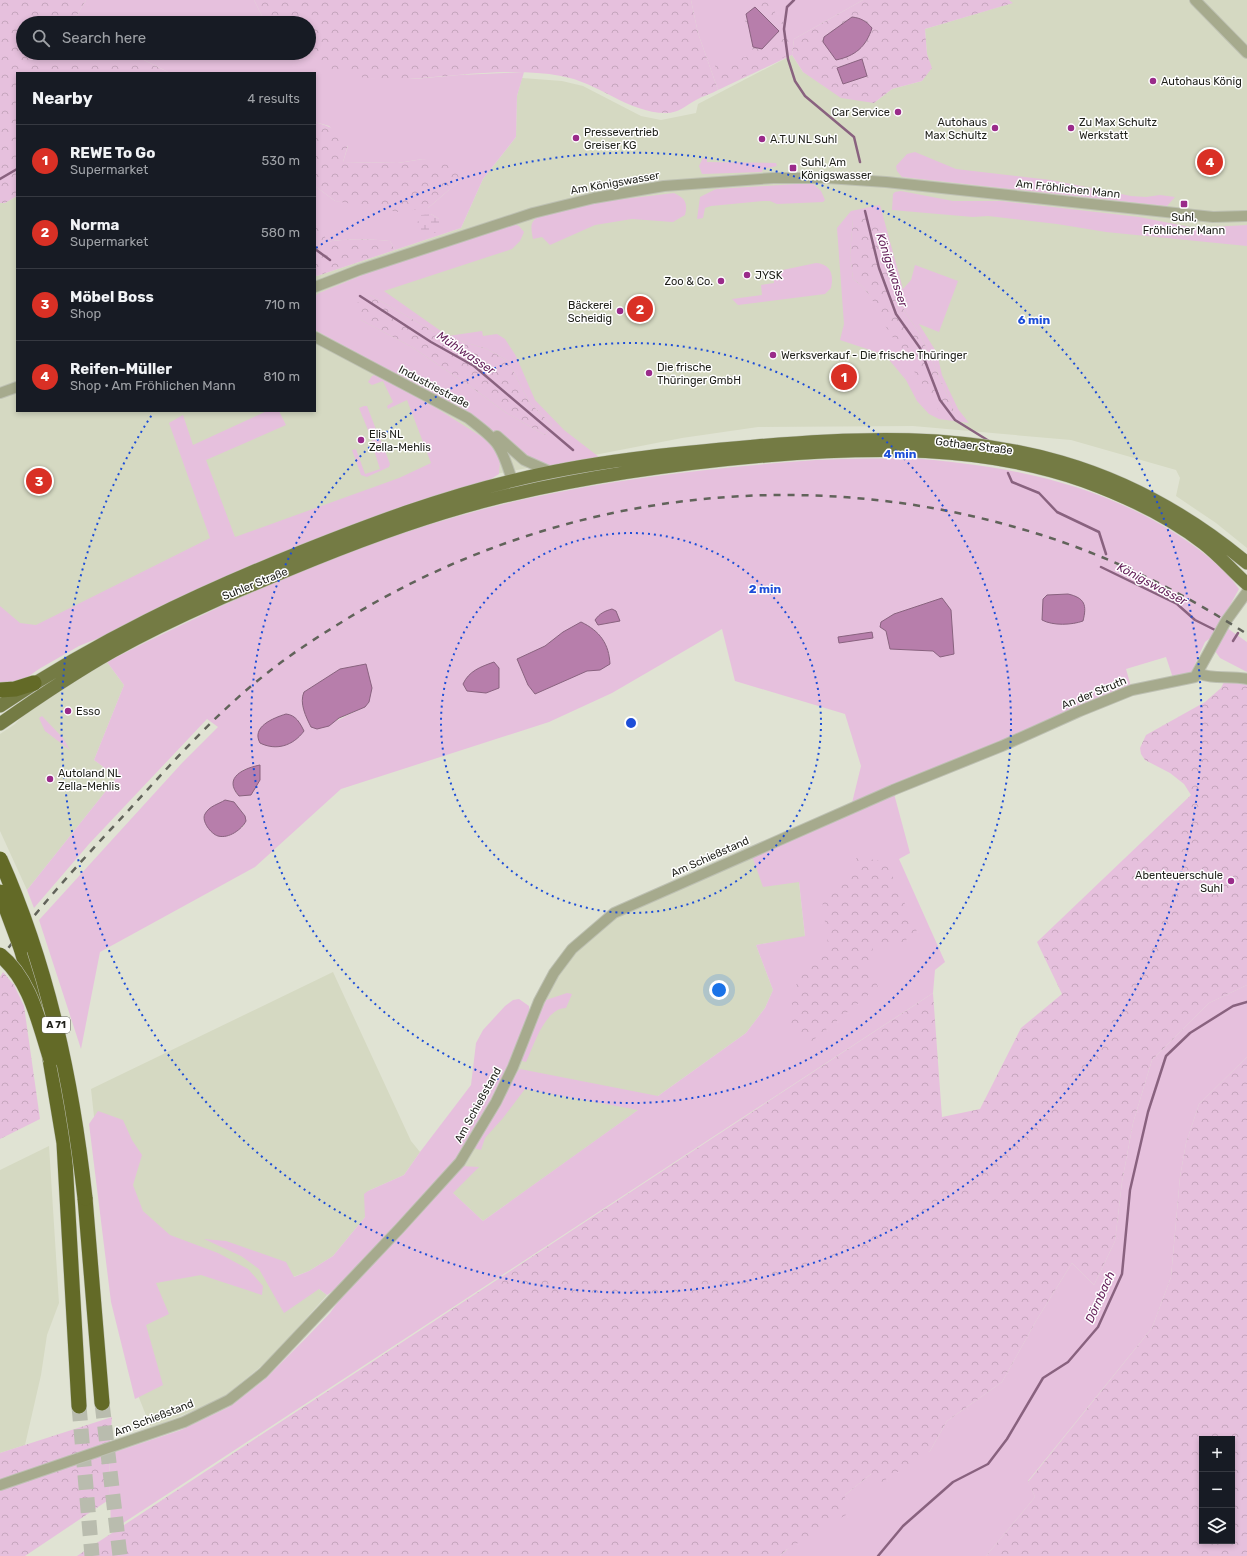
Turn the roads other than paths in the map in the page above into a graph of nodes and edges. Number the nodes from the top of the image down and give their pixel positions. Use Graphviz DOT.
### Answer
graph roads {
  1 [pos="1195,0"];
  2 [pos="1247,53"];
  3 [pos="886,182"];
  4 [pos="1247,216"];
  5 [pos="316,287"];
  6 [pos="316,337"];
  7 [pos="16,388"];
  8 [pos="0,393"];
  9 [pos="488,432"];
  10 [pos="516,454"];
  11 [pos="552,472"];
  12 [pos="517,481"];
  13 [pos="531,490"];
  14 [pos="503,497"];
  15 [pos="1247,563"];
  16 [pos="1247,584"];
  17 [pos="1247,592"];
  18 [pos="1198,673"];
  19 [pos="1247,679"];
  20 [pos="34,683"];
  21 [pos="0,690"];
  22 [pos="0,706"];
  23 [pos="0,723"];
  24 [pos="1002,746"];
  25 [pos="0,859"];
  26 [pos="0,892"];
  27 [pos="0,955"];
  28 [pos="50,1060"];
  29 [pos="102,1403"];
  30 [pos="79,1406"];
  31 [pos="0,1485"];
  1 -- 2 [label="street"];
  3 -- 4 [label="street, Am Fröhlichen Mann"];
  3 -- 5 [label="street, Am Königswasser"];
  6 -- 9 [label="street, Industriestraße"];
  7 -- 8 [label="street"];
  9 -- 10 [label="street"];
  9 -- 12 [label="street, Industriestraße"];
  10 -- 11 [label="street"];
  10 -- 12 [label="street"];
  11 -- 12 [label="main road, Suhler Straße"];
  11 -- 15 [label="main road, Gothaer Straße"];
  12 -- 13 [label="main road"];
  12 -- 14 [label="street"];
  12 -- 20 [label="main road, Suhler Straße"];
  13 -- 14 [label="main road, Suhler Straße"];
  13 -- 16 [label="main road, Gothaer Straße"];
  14 -- 23 [label="main road, Suhler Straße"];
  17 -- 18 [label="street"];
  18 -- 19 [label="street"];
  18 -- 24 [label="street, An der Struth"];
  20 -- 21 [label="highway"];
  20 -- 22 [label="main road, Suhler Straße"];
  24 -- 31 [label="street, Am Schießstand"];
  25 -- 29 [label="highway, A 71, bridge"];
  26 -- 28 [label="highway, A 71, bridge"];
  27 -- 28 [label="highway, bridge"];
  28 -- 30 [label="highway, A 71"];
}
